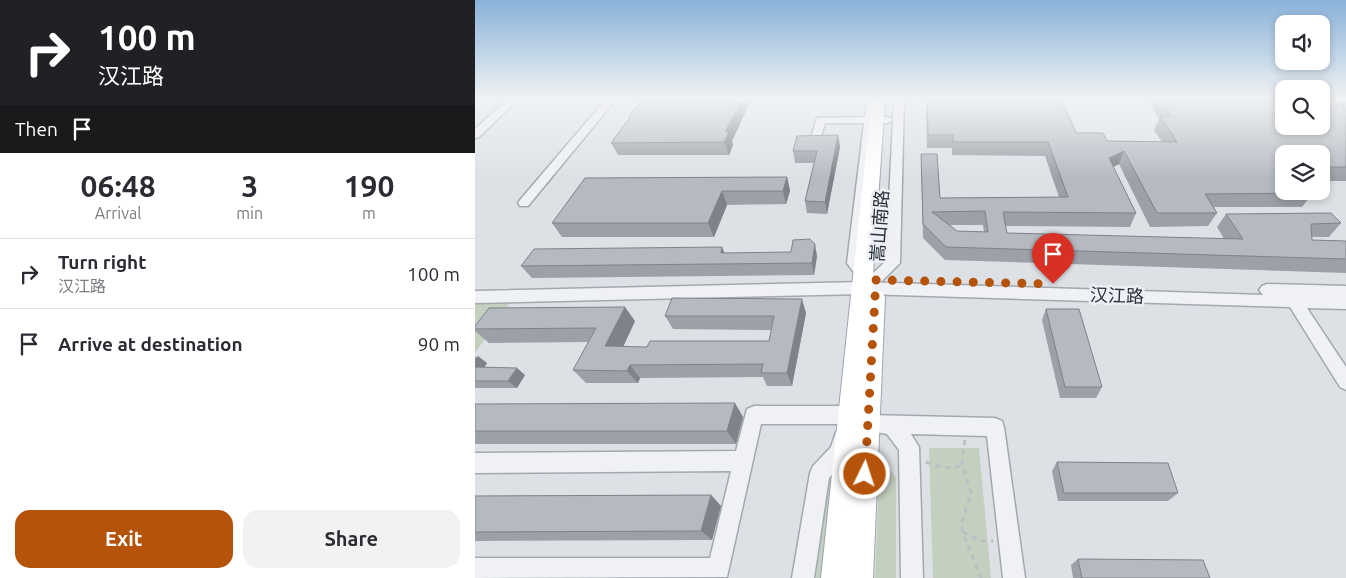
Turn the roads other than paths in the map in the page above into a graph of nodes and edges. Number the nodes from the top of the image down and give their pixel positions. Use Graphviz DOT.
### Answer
graph roads {
  1 [pos="486,125"];
  2 [pos="589,125"];
  3 [pos="820,125"];
  4 [pos="878,125"];
  5 [pos="898,125"];
  6 [pos="475,135"];
  7 [pos="816,138"];
  8 [pos="524,203"];
  9 [pos="871,282"];
  10 [pos="1346,292"];
  11 [pos="475,297"];
  12 [pos="1294,301"];
  13 [pos="1346,303"];
  14 [pos="1346,382"];
  15 [pos="856,421"];
  16 [pos="892,425"];
  17 [pos="744,461"];
  18 [pos="475,463"];
  19 [pos="855,473"];
  20 [pos="475,569"];
  21 [pos="803,578"];
  22 [pos="836,578"];
  23 [pos="858,578"];
  24 [pos="912,578"];
  25 [pos="1014,578"];
  1 -- 6 [label="street"];
  2 -- 8 [label="street"];
  3 -- 7 [label="street"];
  4 -- 9 [label="main road, 嵩山南路"];
  5 -- 9 [label="street"];
  9 -- 10 [label="street, 汉江路"];
  9 -- 11 [label="street"];
  9 -- 12 [label="street, 汉江路"];
  9 -- 15 [label="main road, 嵩山南路"];
  12 -- 13 [label="street, 汉江路"];
  12 -- 14 [label="street"];
  15 -- 16 [label="street"];
  15 -- 17 [label="street"];
  15 -- 19 [label="main road, 嵩山南路"];
  15 -- 21 [label="street"];
  16 -- 24 [label="street"];
  16 -- 25 [label="street"];
  17 -- 18 [label="street"];
  17 -- 20 [label="street"];
  19 -- 22 [label="main road"];
  19 -- 23 [label="main road"];
}
